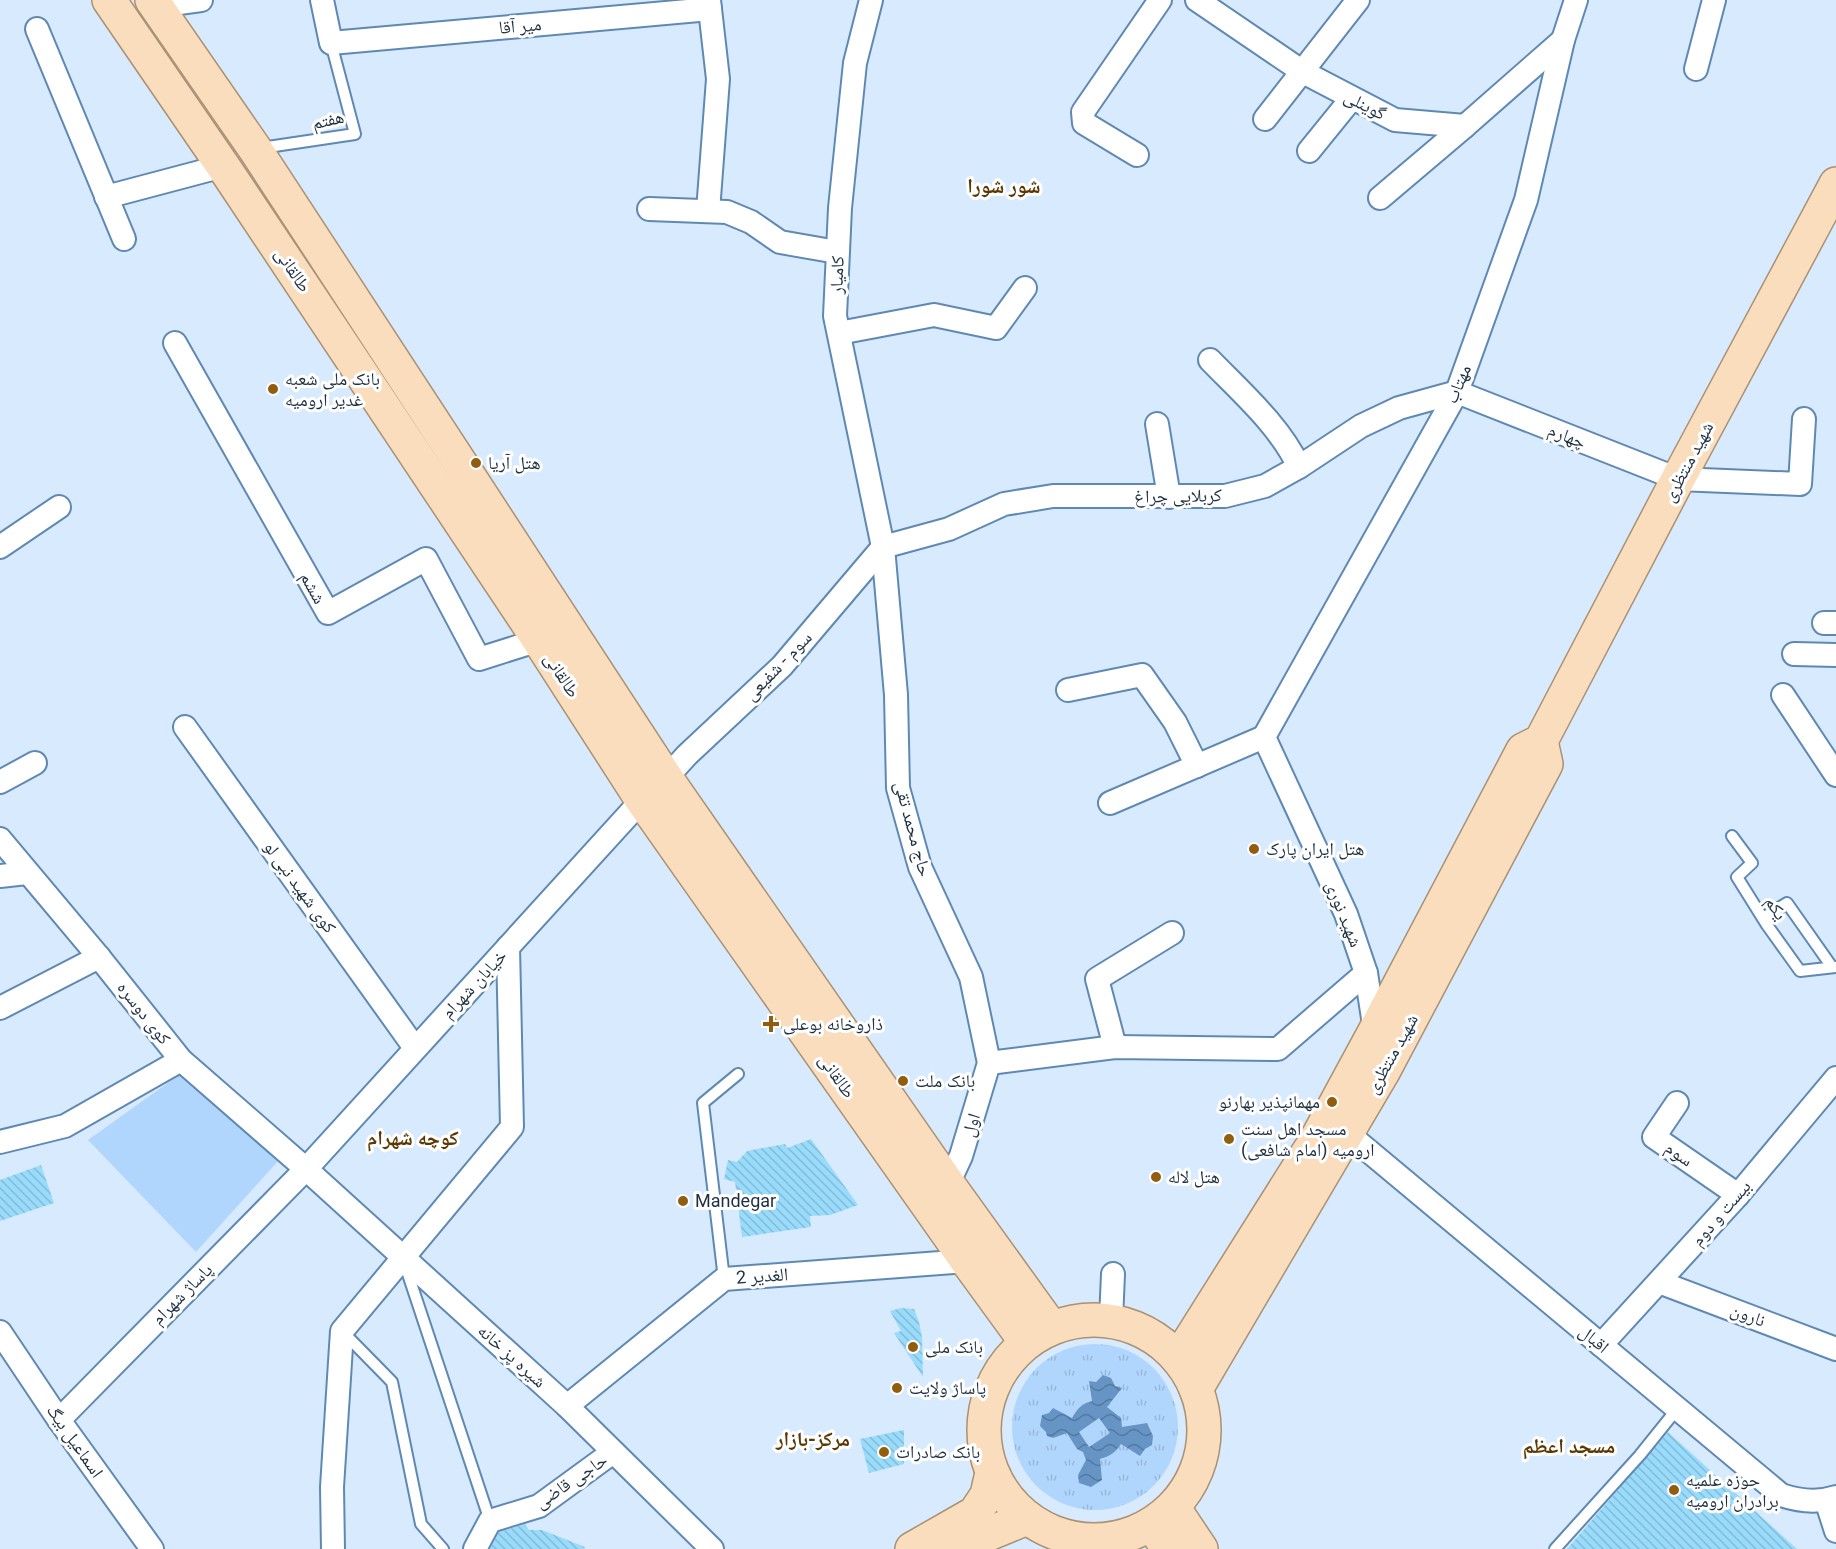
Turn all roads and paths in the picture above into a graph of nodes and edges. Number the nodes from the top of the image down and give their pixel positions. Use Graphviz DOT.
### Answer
graph roads {
  1 [pos="109,0"];
  2 [pos="201,0"];
  3 [pos="322,0"];
  4 [pos="871,0"];
  5 [pos="1160,0"];
  6 [pos="1197,0"];
  7 [pos="1358,0"];
  8 [pos="1576,0"];
  9 [pos="1714,0"];
  10 [pos="154,3"];
  11 [pos="710,4"];
  12 [pos="37,29"];
  13 [pos="1563,40"];
  14 [pos="331,43"];
  15 [pos="1696,69"];
  16 [pos="1303,72"];
  17 [pos="1352,98"];
  18 [pos="1265,119"];
  19 [pos="1465,126"];
  20 [pos="255,150"];
  21 [pos="1309,151"];
  22 [pos="1137,155"];
  23 [pos="223,165"];
  24 [pos="1836,184"];
  25 [pos="106,197"];
  26 [pos="1380,198"];
  27 [pos="649,209"];
  28 [pos="708,211"];
  29 [pos="124,238"];
  30 [pos="837,252"];
  31 [pos="1025,288"];
  32 [pos="839,333"];
  33 [pos="175,343"];
  34 [pos="1210,360"];
  35 [pos="1457,392"];
  36 [pos="1804,419"];
  37 [pos="1157,424"];
  38 [pos="1299,467"];
  39 [pos="1678,479"];
  40 [pos="1168,497"];
  41 [pos="59,507"];
  42 [pos="882,547"];
  43 [pos="0,548"];
  44 [pos="539,640"];
  45 [pos="1794,654"];
  46 [pos="1836,655"];
  47 [pos="1068,690"];
  48 [pos="1783,695"];
  49 [pos="185,727"];
  50 [pos="1264,737"];
  51 [pos="1541,741"];
  52 [pos="35,763"];
  53 [pos="1197,766"];
  54 [pos="1836,775"];
  55 [pos="666,778"];
  56 [pos="0,782"];
  57 [pos="642,800"];
  58 [pos="1110,803"];
  59 [pos="1732,836"];
  60 [pos="0,839"];
  61 [pos="27,873"];
  62 [pos="0,876"];
  63 [pos="1762,918"];
  64 [pos="1172,933"];
  65 [pos="508,946"];
  66 [pos="99,957"];
  67 [pos="1834,967"];
  68 [pos="1366,973"];
  69 [pos="0,1008"];
  70 [pos="1376,1032"];
  71 [pos="1115,1047"];
  72 [pos="415,1048"];
  73 [pos="181,1060"];
  74 [pos="989,1063"];
  75 [pos="1372,1065"];
  76 [pos="738,1074"];
  77 [pos="1836,1078"];
  78 [pos="1677,1103"];
  79 [pos="1347,1133"];
  80 [pos="0,1142"];
  81 [pos="306,1169"];
  82 [pos="948,1184"];
  83 [pos="1738,1194"];
  84 [pos="403,1257"];
  85 [pos="967,1261"];
  86 [pos="1113,1274"];
  87 [pos="723,1279"];
  88 [pos="1659,1282"];
  89 [pos="1111,1320"];
  90 [pos="342,1331"];
  91 [pos="0,1332"];
  92 [pos="1039,1334"];
  93 [pos="1600,1345"];
  94 [pos="1836,1348"];
  95 [pos="1178,1359"];
  96 [pos="1196,1389"];
  97 [pos="567,1406"];
  98 [pos="1677,1409"];
  99 [pos="59,1420"];
  100 [pos="613,1452"];
  101 [pos="992,1473"];
  102 [pos="1831,1498"];
  103 [pos="1027,1518"];
  104 [pos="490,1521"];
  105 [pos="1164,1527"];
  106 [pos="1836,1531"];
  107 [pos="152,1549"];
  108 [pos="333,1549"];
  109 [pos="443,1549"];
  110 [pos="475,1549"];
  111 [pos="712,1549"];
  112 [pos="912,1549"];
  113 [pos="952,1549"];
  114 [pos="1201,1549"];
  115 [pos="1555,1549"];
  1 -- 23 [label="main road, طالقانی"];
  2 -- 10 [label="street"];
  3 -- 14 [label="street"];
  4 -- 30 [label="street, کامیار"];
  5 -- 22 [label="street"];
  6 -- 16 [label="street, گوینلی"];
  7 -- 16 [label="street"];
  8 -- 13 [label="street, مهتاب"];
  9 -- 15 [label="street"];
  10 -- 20 [label="main road, طالقانی"];
  11 -- 14 [label="street, میر آقا"];
  11 -- 28 [label="street"];
  12 -- 25 [label="street"];
  13 -- 19 [label="street"];
  13 -- 35 [label="street, مهتاب"];
  14 -- 20 [label="lane, هفتم"];
  16 -- 17 [label="street, گوینلی"];
  16 -- 18 [label="street"];
  17 -- 19 [label="street, گوینلی"];
  17 -- 21 [label="street"];
  19 -- 26 [label="street"];
  20 -- 55 [label="main road, طالقانی"];
  23 -- 25 [label="street"];
  23 -- 44 [label="main road, طالقانی"];
  24 -- 39 [label="main road, شهید منتظری"];
  25 -- 29 [label="street"];
  27 -- 28 [label="street"];
  28 -- 30 [label="street"];
  30 -- 32 [label="street, کامیار"];
  31 -- 32 [label="street"];
  32 -- 42 [label="street, کامیار"];
  33 -- 44 [label="street, ششم"];
  34 -- 38 [label="street"];
  35 -- 38 [label="street, کربلایی چراغ"];
  35 -- 39 [label="street, چهارم"];
  35 -- 50 [label="street, مهتاب"];
  36 -- 39 [label="street, چهارم"];
  37 -- 40 [label="street"];
  38 -- 40 [label="street, کربلایی چراغ"];
  39 -- 51 [label="main road, شهید منتظری"];
  40 -- 42 [label="street, کربلایی چراغ"];
  41 -- 43 [label="street"];
  42 -- 55 [label="street, سوم - شفیعی"];
  42 -- 74 [label="street, حاج محمد تقی"];
  44 -- 57 [label="main road, طالقانی"];
  45 -- 46 [label="street"];
  47 -- 53 [label="street"];
  48 -- 54 [label="street"];
  49 -- 72 [label="street, کوی شهید نبی لو"];
  50 -- 53 [label="street"];
  50 -- 68 [label="street, شهید نوری"];
  51 -- 70 [label="main road, شهید منتظری"];
  51 -- 75 [label="main road, شهید منتظری"];
  52 -- 56 [label="street"];
  53 -- 58 [label="street"];
  55 -- 57 [label="main road"];
  55 -- 82 [label="main road, طالقانی"];
  57 -- 65 [label="street, خیابان شهرام"];
  57 -- 85 [label="main road, طالقانی"];
  59 -- 63 [label="lane, یکم"];
  60 -- 61 [label="street, کوی دوسره"];
  61 -- 62 [label="street"];
  61 -- 66 [label="street, کوی دوسره"];
  63 -- 67 [label="lane, یکم"];
  63 -- 67 [label="lane"];
  64 -- 71 [label="street"];
  65 -- 72 [label="street, خیابان شهرام"];
  65 -- 84 [label="street"];
  66 -- 69 [label="street"];
  66 -- 73 [label="street, کوی دوسره"];
  68 -- 70 [label="street, شهید نوری"];
  68 -- 71 [label="street"];
  70 -- 75 [label="main road, شهید منتظری"];
  71 -- 74 [label="street"];
  72 -- 81 [label="street, خیابان شهرام"];
  73 -- 80 [label="street"];
  73 -- 81 [label="street, کوی دوسره"];
  74 -- 82 [label="street, اول"];
  75 -- 79 [label="main road, شهید منتظری"];
  75 -- 95 [label="main road, شهید منتظری"];
  76 -- 87 [label="lane"];
  77 -- 83 [label="street, بیست و دوم"];
  78 -- 83 [label="street, سوم"];
  79 -- 93 [label="street, اقبال"];
  79 -- 96 [label="main road, شهید منتظری"];
  81 -- 84 [label="street, شیره پز خانه"];
  81 -- 99 [label="street, پاساژ شهرام"];
  82 -- 92 [label="main road, طالقانی"];
  83 -- 88 [label="street, بیست و دوم"];
  84 -- 90 [label="street"];
  84 -- 97 [label="street, شیره پز خانه"];
  84 -- 104 [label="lane"];
  85 -- 87 [label="street, 2 الغدیر"];
  85 -- 92 [label="main road, طالقانی"];
  86 -- 89 [label="street"];
  87 -- 97 [label="street, 2 الغدیر"];
  88 -- 93 [label="street, بیست و دوم"];
  88 -- 94 [label="street, نارون"];
  89 -- 92 [label="main road"];
  89 -- 95 [label="main road"];
  90 -- 108 [label="street"];
  90 -- 109 [label="lane"];
  91 -- 99 [label="street, اسماعیل بیگ"];
  92 -- 101 [label="main road"];
  93 -- 98 [label="street, اقبال"];
  95 -- 96 [label="main road"];
  96 -- 105 [label="main road"];
  97 -- 100 [label="street, شیره پز خانه"];
  98 -- 102 [label="street, اقبال"];
  98 -- 115 [label="lane"];
  99 -- 107 [label="street, اسماعیل بیگ"];
  100 -- 104 [label="street, حاجی قاضی"];
  100 -- 111 [label="street, شیره پز خانه"];
  101 -- 103 [label="main road"];
  101 -- 112 [label="main road"];
  102 -- 106 [label="street, اقبال"];
  103 -- 105 [label="main road"];
  103 -- 113 [label="main road"];
  104 -- 110 [label="street"];
  105 -- 114 [label="main road"];
}
